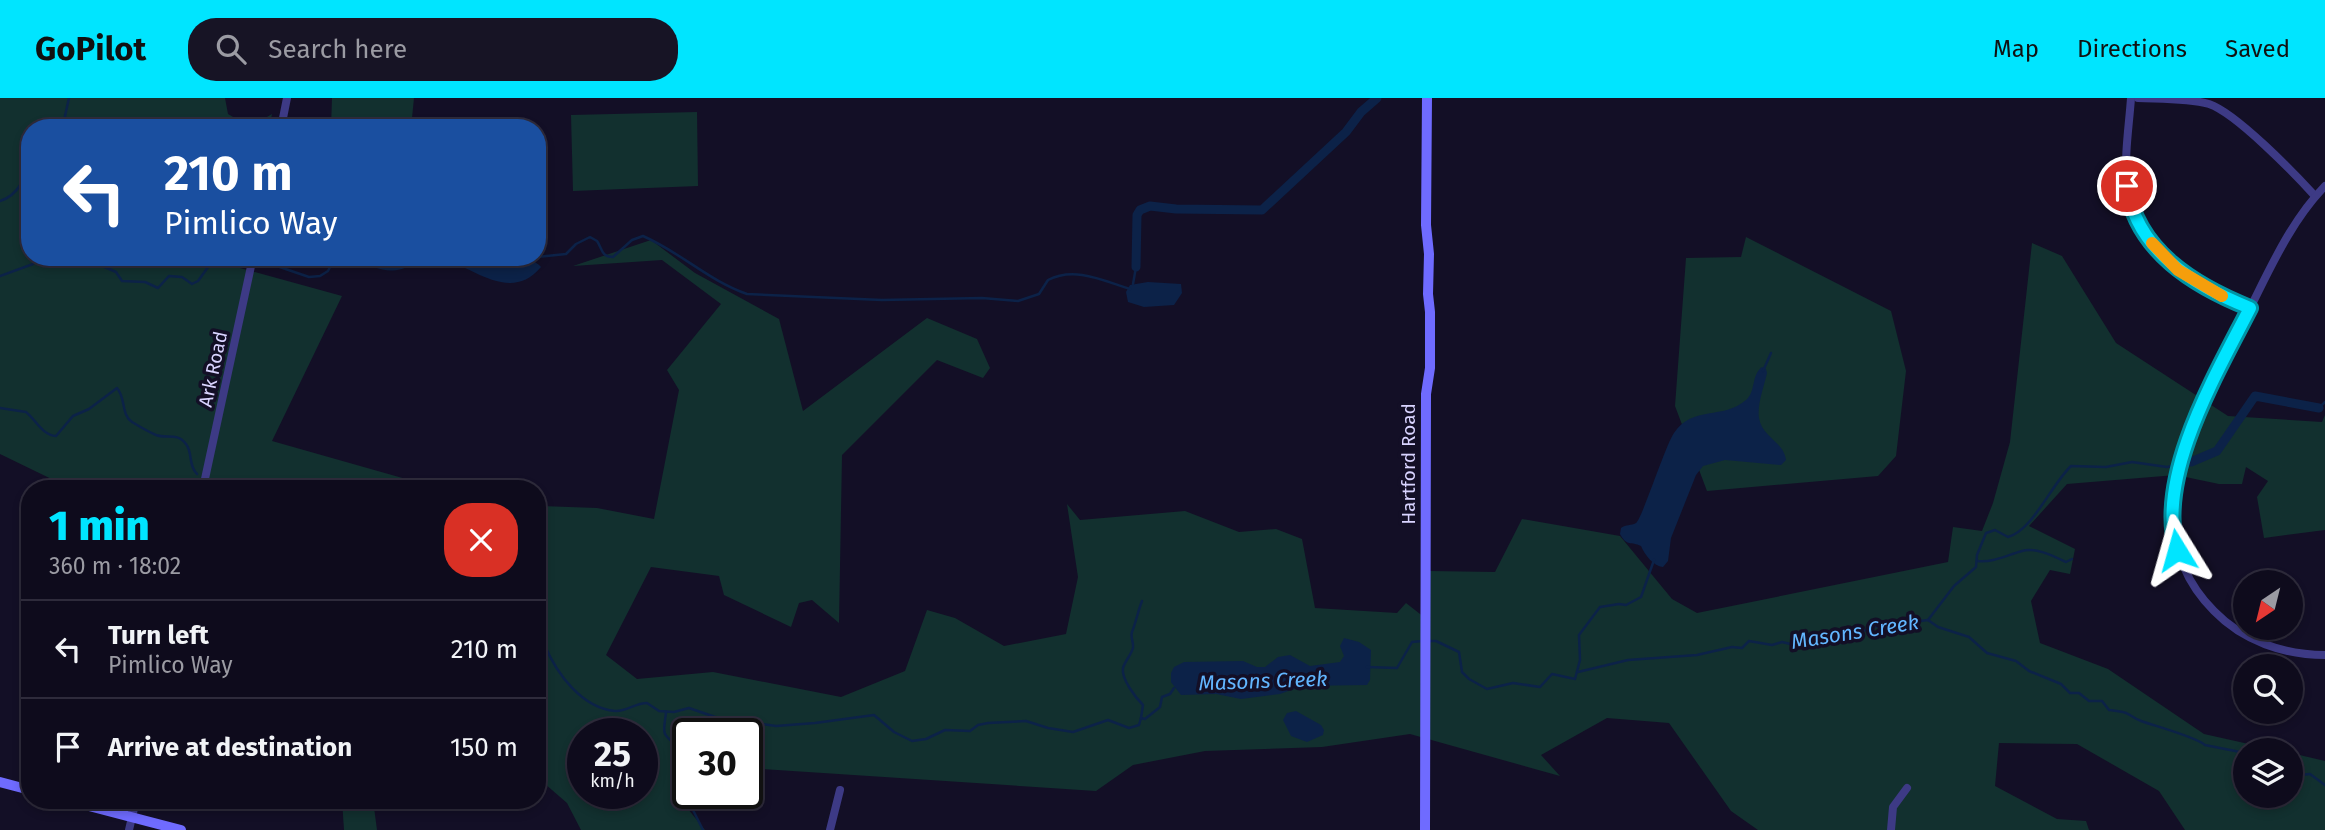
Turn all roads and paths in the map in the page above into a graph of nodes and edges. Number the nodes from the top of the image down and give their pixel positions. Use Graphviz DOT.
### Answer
graph roads {
  1 [pos="287,98"];
  2 [pos="1427,98"];
  3 [pos="2131,98"];
  4 [pos="2138,98"];
  5 [pos="283,119"];
  6 [pos="2325,186"];
  7 [pos="2315,196"];
  8 [pos="251,266"];
  9 [pos="2250,308"];
  10 [pos="205,480"];
  11 [pos="2325,654"];
  12 [pos="0,782"];
  13 [pos="21,788"];
  14 [pos="1907,788"];
  15 [pos="841,790"];
  16 [pos="101,809"];
  17 [pos="134,809"];
  18 [pos="132,817"];
  19 [pos="129,830"];
  20 [pos="181,830"];
  21 [pos="830,830"];
  22 [pos="1425,830"];
  23 [pos="1891,830"];
  1 -- 5 [label="street"];
  2 -- 22 [label="street, Hartford Road"];
  3 -- 9 [label="street"];
  4 -- 7 [label="street"];
  6 -- 7 [label="street"];
  7 -- 9 [label="street"];
  8 -- 10 [label="street, Ark Road"];
  9 -- 11 [label="street"];
  12 -- 13 [label="street"];
  14 -- 23 [label="street"];
  15 -- 21 [label="street"];
  16 -- 18 [label="street"];
  17 -- 18 [label="street"];
  18 -- 19 [label="street"];
  18 -- 20 [label="street"];
}
